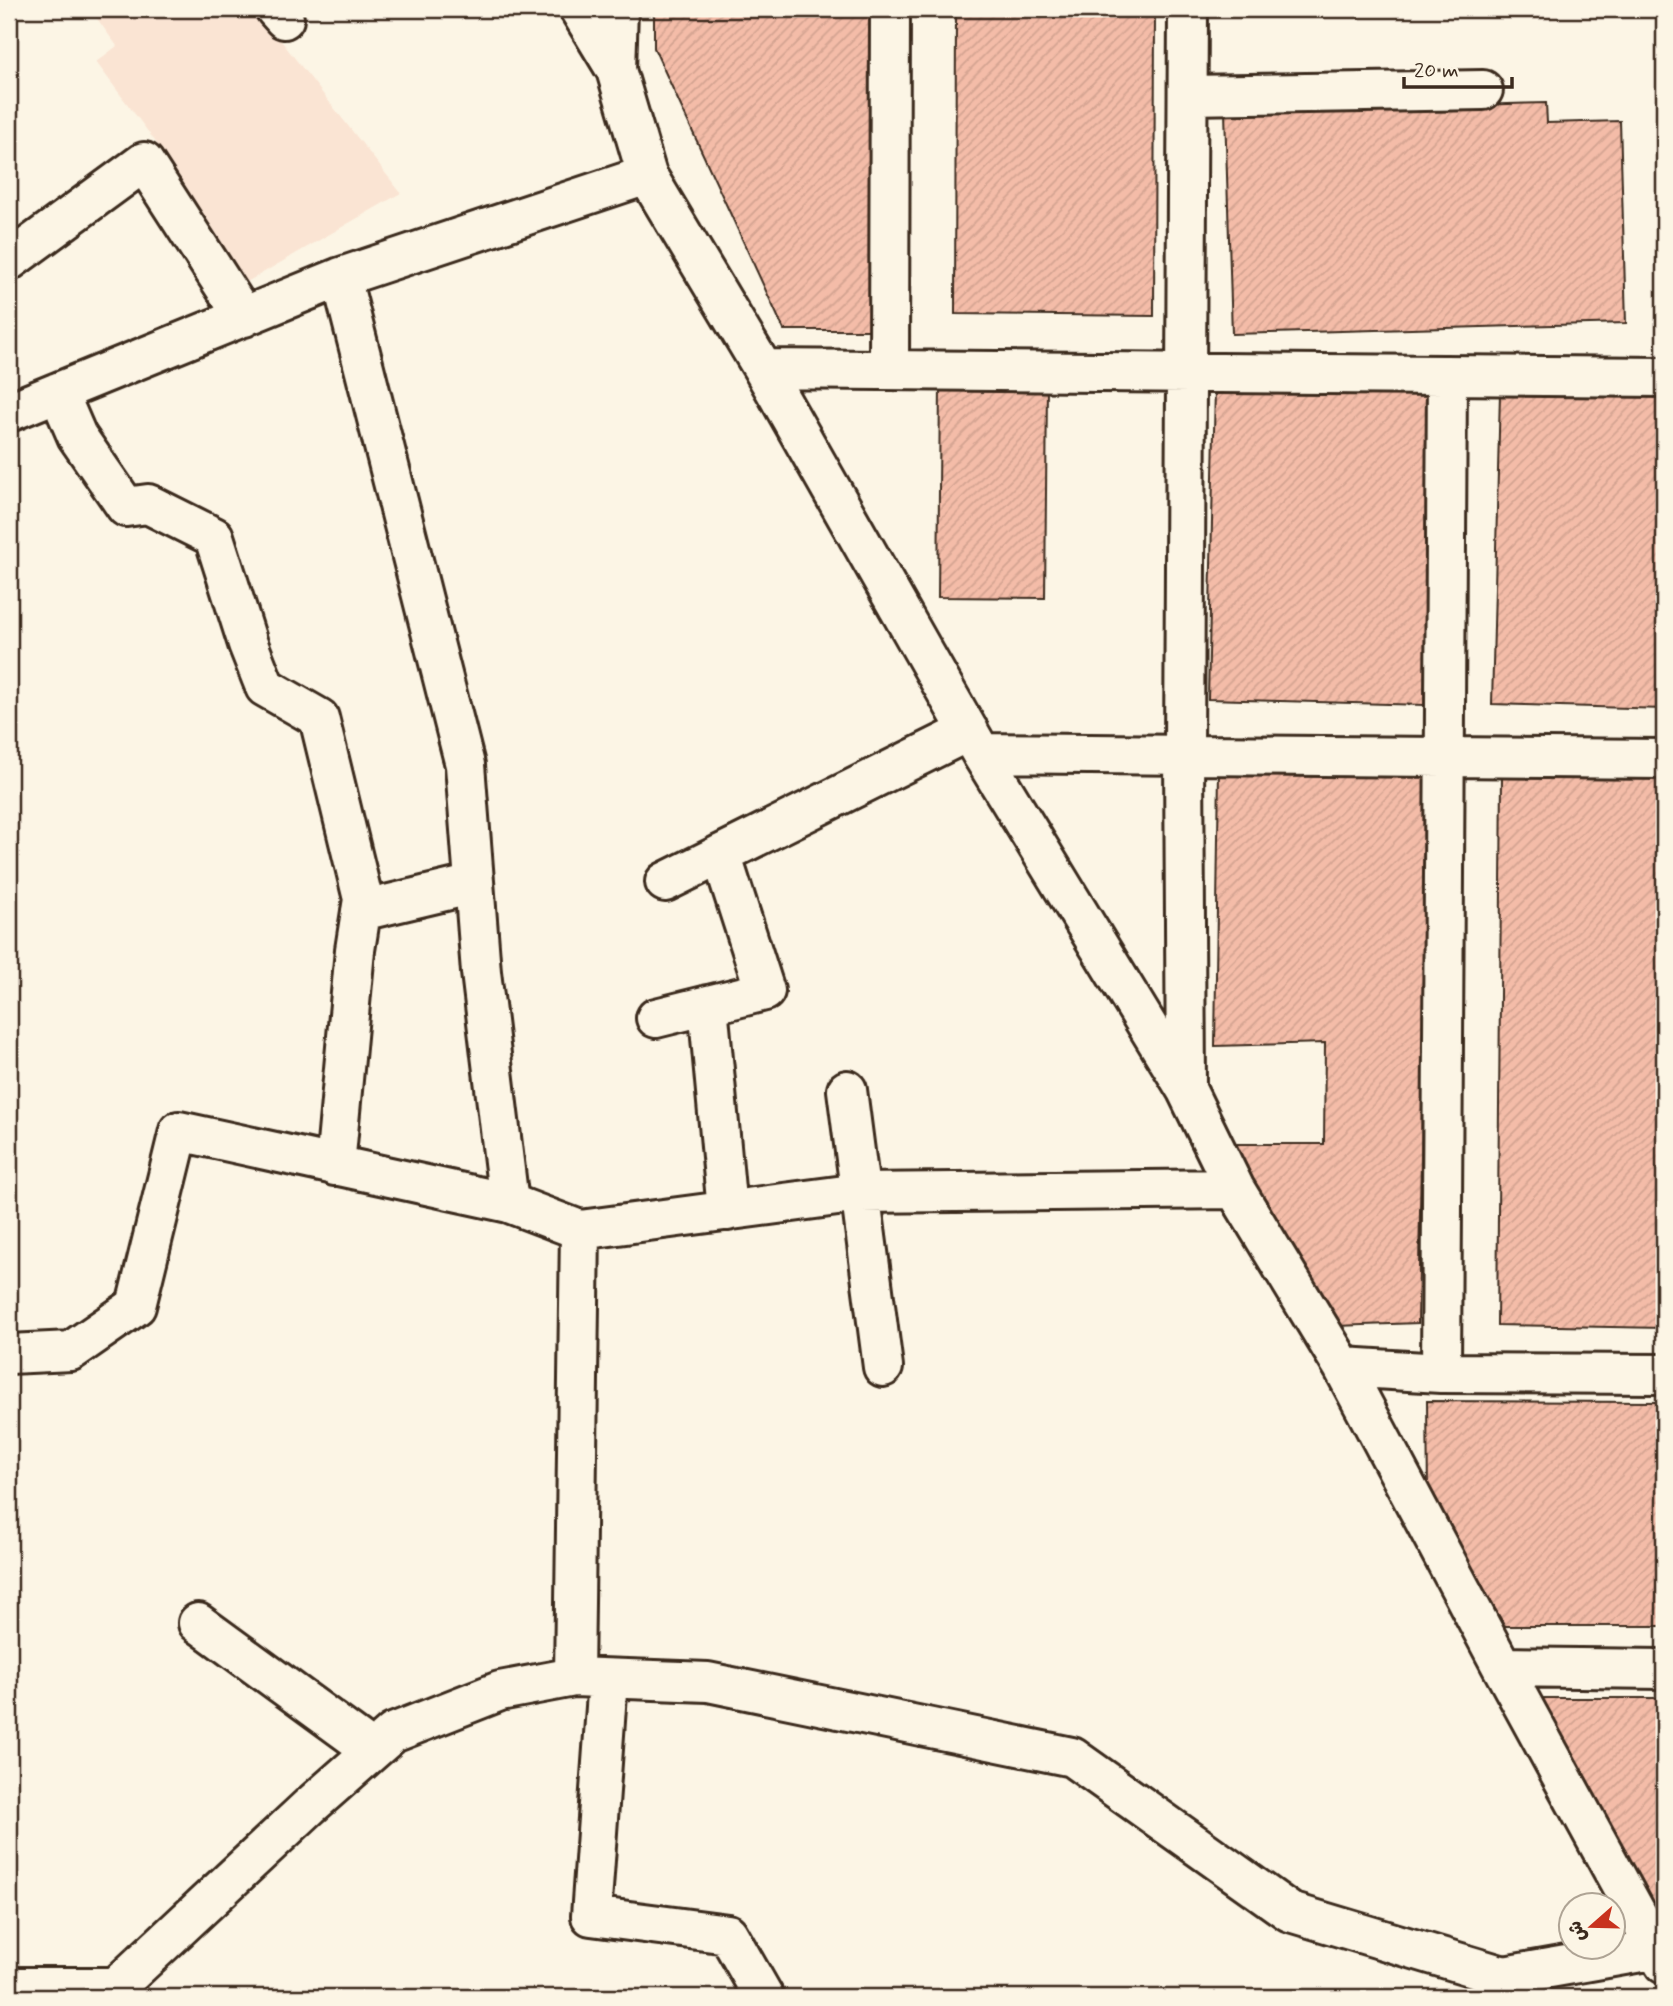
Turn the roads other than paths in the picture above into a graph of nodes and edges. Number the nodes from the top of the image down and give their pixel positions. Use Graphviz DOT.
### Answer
graph roads {
  1 [pos="579,9"];
  2 [pos="618,9"];
  3 [pos="890,9"];
  4 [pos="1188,9"];
  5 [pos="616,70"];
  6 [pos="1483,90"];
  7 [pos="1188,95"];
  8 [pos="647,175"];
  9 [pos="9,261"];
  10 [pos="341,277"];
  11 [pos="244,317"];
  12 [pos="763,369"];
  13 [pos="889,370"];
  14 [pos="1186,373"];
  15 [pos="1447,375"];
  16 [pos="1664,377"];
  17 [pos="58,392"];
  18 [pos="9,412"];
  19 [pos="975,742"];
  20 [pos="1184,754"];
  21 [pos="1444,757"];
  22 [pos="1664,759"];
  23 [pos="721,854"];
  24 [pos="665,882"];
  25 [pos="474,884"];
  26 [pos="360,911"];
  27 [pos="708,1006"];
  28 [pos="656,1018"];
  29 [pos="1186,1089"];
  30 [pos="847,1090"];
  31 [pos="335,1166"];
  32 [pos="1235,1189"];
  33 [pos="860,1193"];
  34 [pos="509,1203"];
  35 [pos="727,1211"];
  36 [pos="580,1230"];
  37 [pos="9,1354"];
  38 [pos="883,1367"];
  39 [pos="1343,1367"];
  40 [pos="1441,1373"];
  41 [pos="1664,1374"];
  42 [pos="198,1623"];
  43 [pos="1502,1667"];
  44 [pos="1664,1669"];
  45 [pos="591,1678"];
  46 [pos="372,1750"];
  47 [pos="1662,1954"];
  48 [pos="9,1987"];
  49 [pos="117,1992"];
  50 [pos="764,1997"];
  1 -- 5 [label="street"];
  2 -- 5 [label="street"];
  3 -- 13 [label="street"];
  4 -- 7 [label="street"];
  5 -- 8 [label="street"];
  6 -- 7 [label="street"];
  7 -- 14 [label="street"];
  8 -- 10 [label="street"];
  8 -- 12 [label="street"];
  9 -- 11 [label="street"];
  10 -- 11 [label="street"];
  10 -- 25 [label="street"];
  11 -- 17 [label="street"];
  12 -- 13 [label="street"];
  12 -- 19 [label="street"];
  13 -- 14 [label="street"];
  14 -- 15 [label="street"];
  14 -- 20 [label="street"];
  15 -- 16 [label="street"];
  15 -- 21 [label="street"];
  17 -- 18 [label="street"];
  17 -- 26 [label="street"];
  19 -- 20 [label="street"];
  19 -- 23 [label="street"];
  19 -- 29 [label="street"];
  20 -- 21 [label="street"];
  20 -- 29 [label="street"];
  21 -- 22 [label="street"];
  21 -- 40 [label="street"];
  23 -- 24 [label="street"];
  23 -- 27 [label="street"];
  25 -- 26 [label="street"];
  25 -- 34 [label="street"];
  26 -- 31 [label="street"];
  27 -- 28 [label="street"];
  27 -- 35 [label="street"];
  29 -- 32 [label="street"];
  30 -- 33 [label="street"];
  31 -- 34 [label="street"];
  31 -- 37 [label="street"];
  32 -- 33 [label="street"];
  32 -- 39 [label="street"];
  33 -- 35 [label="street"];
  33 -- 38 [label="street"];
  34 -- 36 [label="street"];
  35 -- 36 [label="street"];
  36 -- 45 [label="street"];
  39 -- 40 [label="street"];
  39 -- 43 [label="street"];
  40 -- 41 [label="street"];
  42 -- 46 [label="street"];
  43 -- 44 [label="street"];
  43 -- 47 [label="street"];
  45 -- 46 [label="street"];
  45 -- 47 [label="street"];
  45 -- 50 [label="street"];
  46 -- 49 [label="street"];
  48 -- 49 [label="street"];
}
